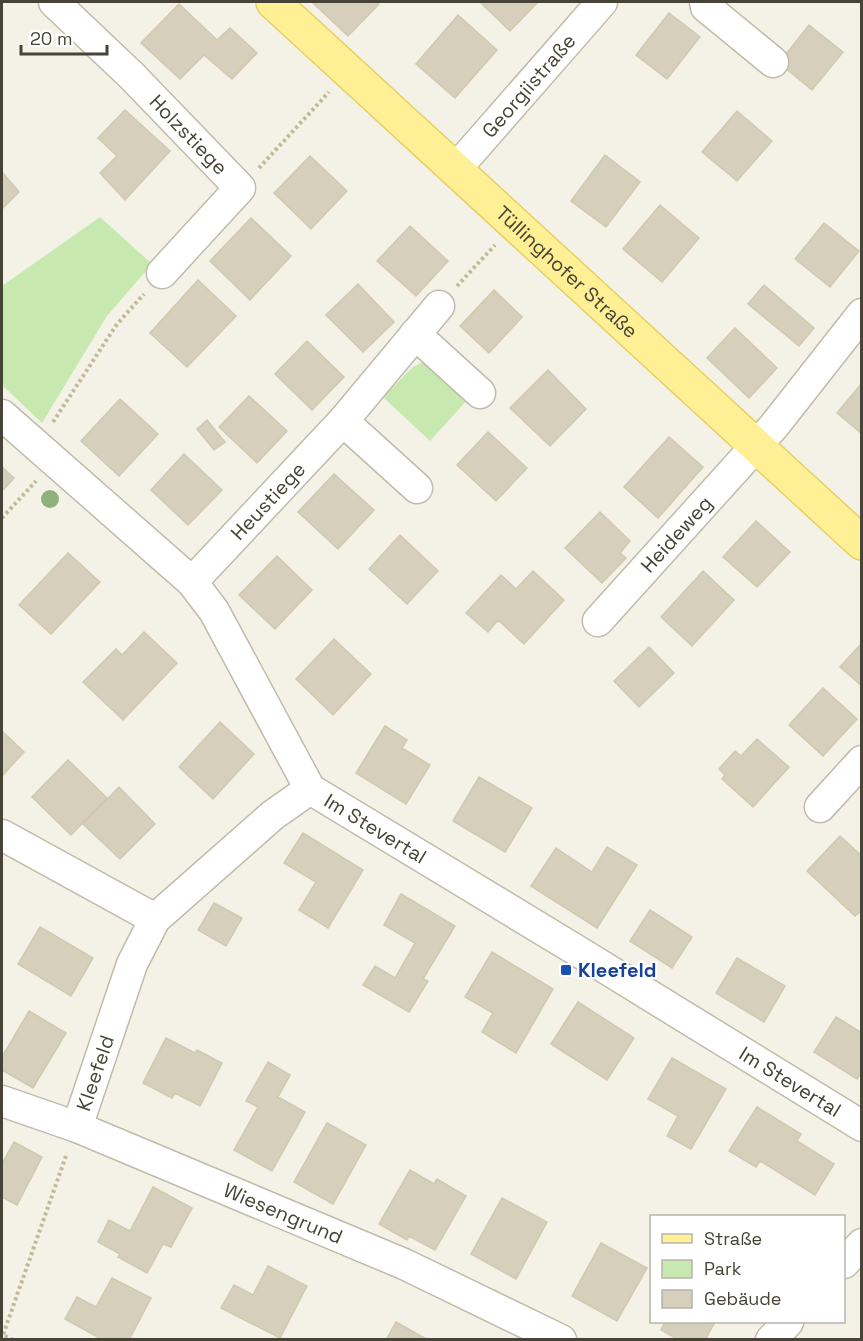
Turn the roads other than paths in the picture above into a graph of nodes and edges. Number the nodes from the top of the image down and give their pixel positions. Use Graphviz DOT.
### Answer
graph roads {
  1 [pos="54,2"];
  2 [pos="273,2"];
  3 [pos="602,2"];
  4 [pos="705,2"];
  5 [pos="772,62"];
  6 [pos="455,170"];
  7 [pos="162,273"];
  8 [pos="439,306"];
  9 [pos="861,314"];
  10 [pos="415,334"];
  11 [pos="480,393"];
  12 [pos="2,415"];
  13 [pos="343,421"];
  14 [pos="756,446"];
  15 [pos="417,488"];
  16 [pos="861,543"];
  17 [pos="192,582"];
  18 [pos="598,621"];
  19 [pos="861,761"];
  20 [pos="310,789"];
  21 [pos="820,807"];
  22 [pos="2,835"];
  23 [pos="155,919"];
  24 [pos="2,1101"];
  25 [pos="77,1126"];
  26 [pos="861,1126"];
  27 [pos="861,1244"];
  28 [pos="845,1261"];
  29 [pos="787,1323"];
  30 [pos="561,1340"];
  31 [pos="771,1340"];
  1 -- 7 [label="street, Holzstiege"];
  2 -- 6 [label="main road, Tüllinghofer Straße"];
  3 -- 6 [label="street, Georgiistraße"];
  4 -- 5 [label="street"];
  6 -- 14 [label="main road, Tüllinghofer Straße"];
  8 -- 10 [label="street, Heustiege"];
  9 -- 14 [label="street, Heideweg"];
  10 -- 11 [label="street"];
  10 -- 13 [label="street, Heustiege"];
  12 -- 17 [label="street, Im Stevertal"];
  13 -- 15 [label="street"];
  13 -- 17 [label="street, Heustiege"];
  14 -- 16 [label="main road, Tüllinghofer Straße"];
  14 -- 18 [label="street, Heideweg"];
  17 -- 20 [label="street, Im Stevertal"];
  19 -- 21 [label="street"];
  20 -- 23 [label="street, Kleefeld"];
  20 -- 26 [label="street, Im Stevertal"];
  22 -- 23 [label="street"];
  23 -- 25 [label="street, Kleefeld"];
  24 -- 25 [label="street, Wiesengrund"];
  25 -- 30 [label="street, Wiesengrund"];
  27 -- 28 [label="street"];
  29 -- 31 [label="street"];
}
